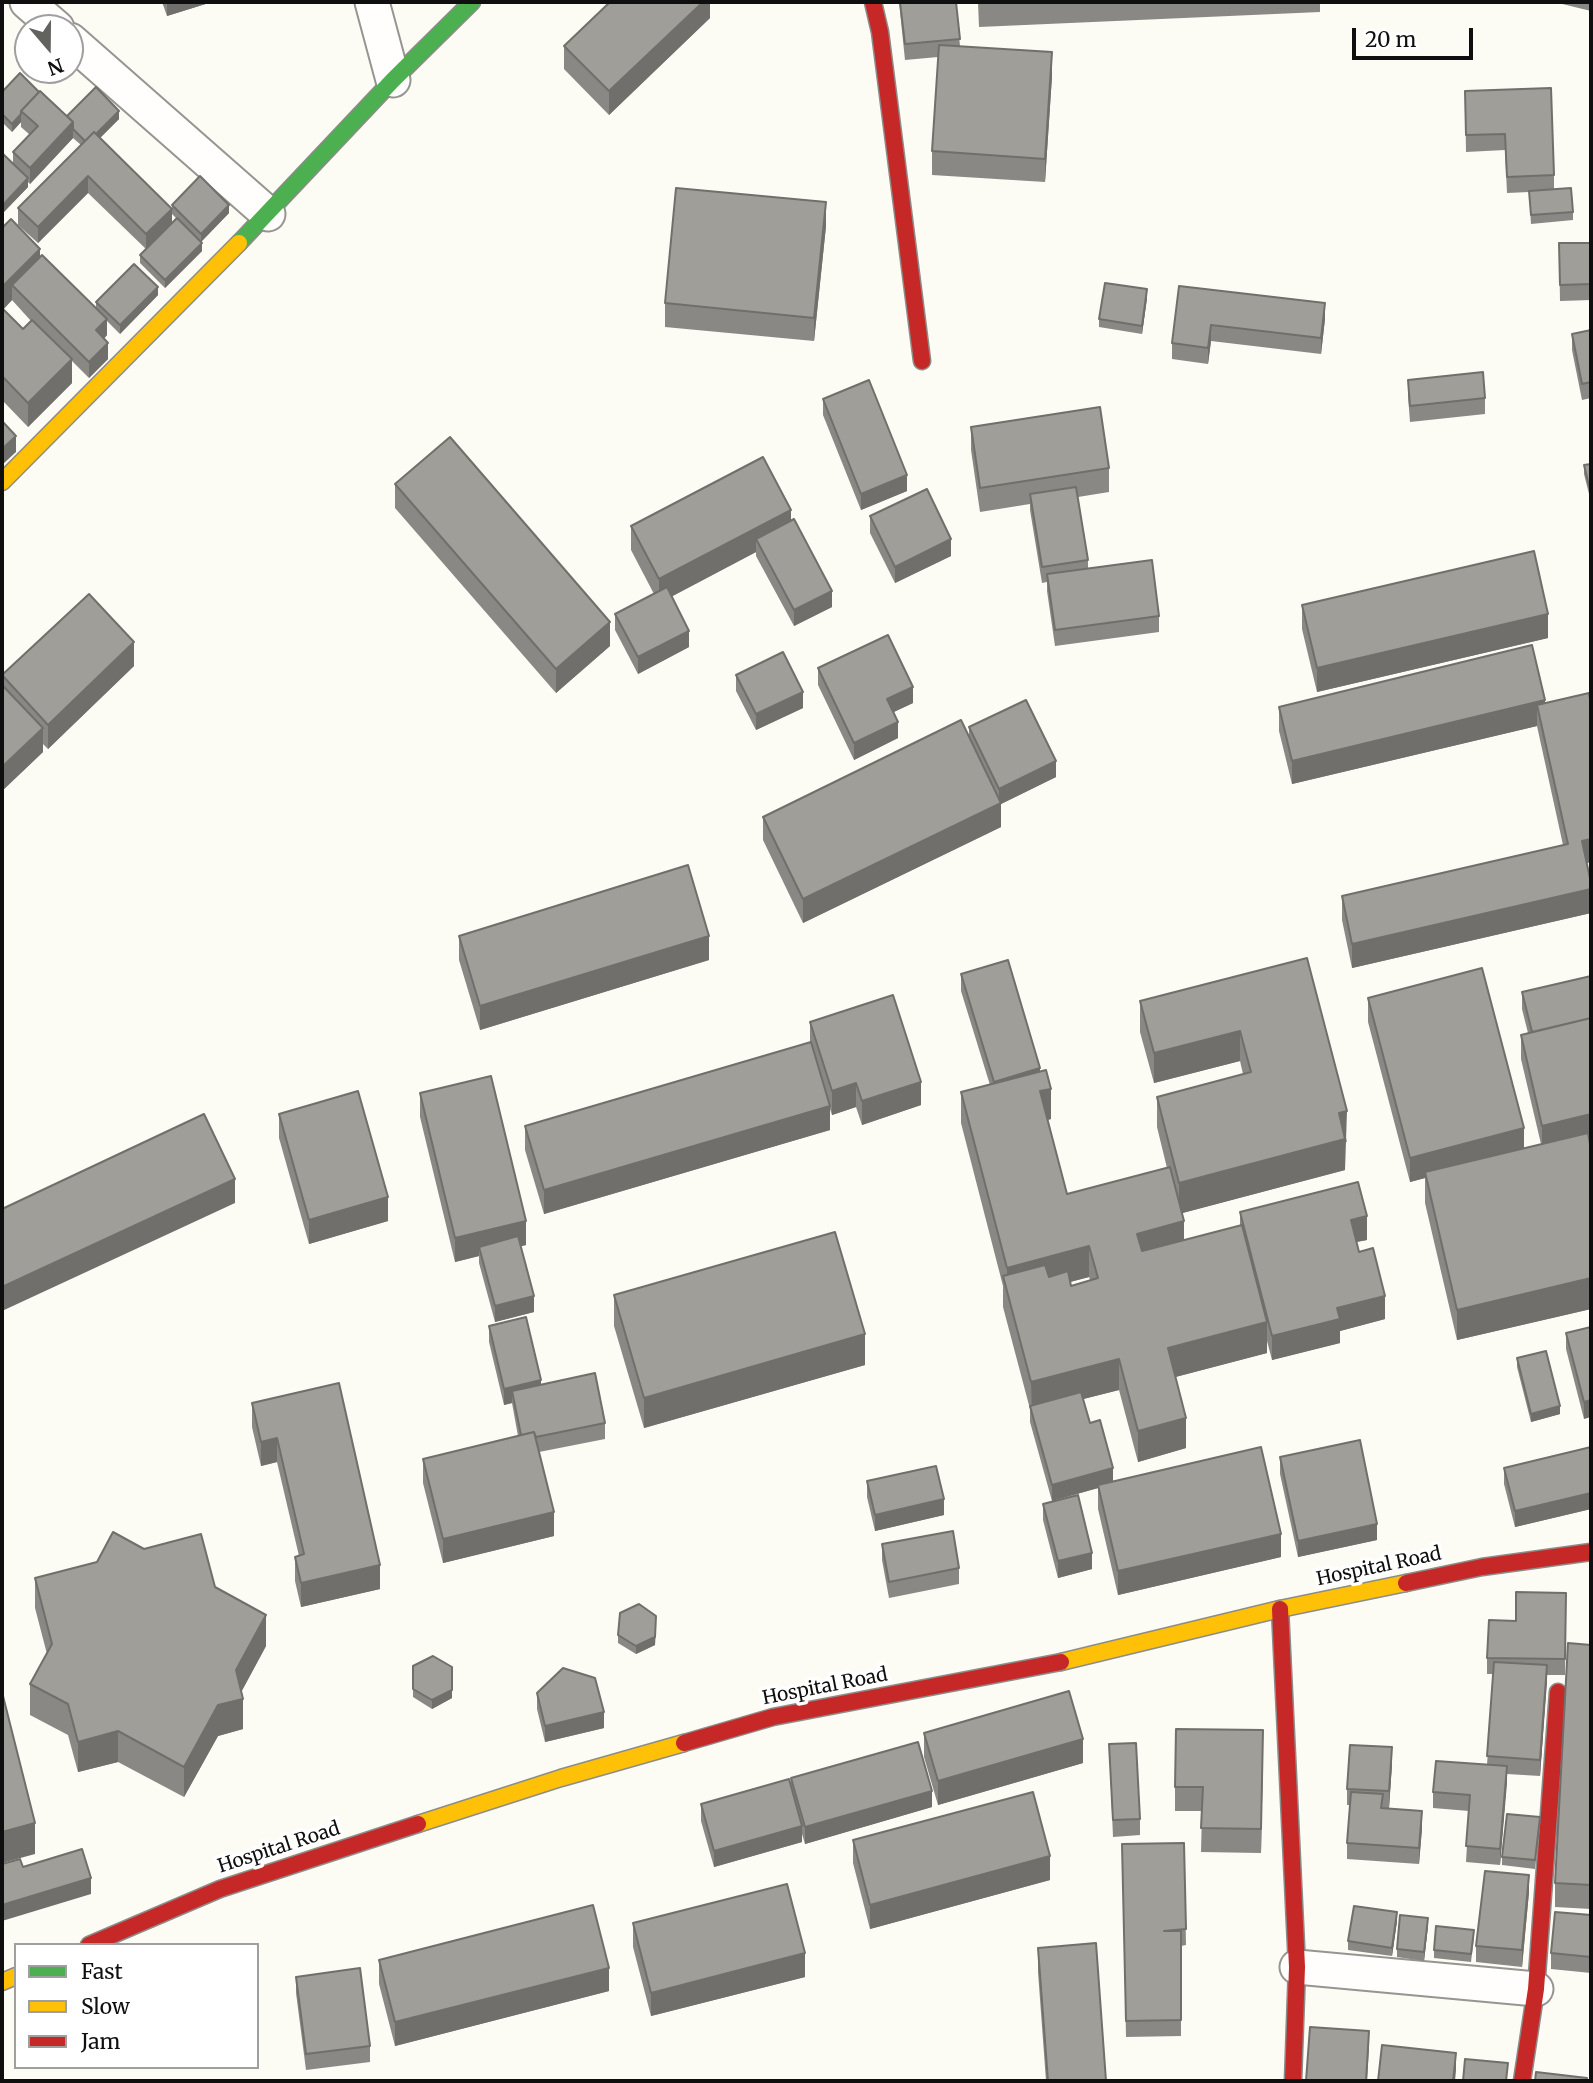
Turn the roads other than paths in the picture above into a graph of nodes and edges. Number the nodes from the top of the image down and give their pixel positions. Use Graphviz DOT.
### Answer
graph roads {
  1 [pos="27,2"];
  2 [pos="372,2"];
  3 [pos="472,2"];
  4 [pos="873,2"];
  5 [pos="41,14"];
  6 [pos="84,52"];
  7 [pos="393,80"];
  8 [pos="268,214"];
  9 [pos="922,362"];
  10 [pos="2,482"];
  11 [pos="1591,1552"];
  12 [pos="1280,1609"];
  13 [pos="1558,1692"];
  14 [pos="94,1943"];
  15 [pos="1297,1967"];
  16 [pos="1536,1989"];
  17 [pos="1293,2081"];
  18 [pos="1522,2081"];
  1 -- 5 [label="street"];
  2 -- 7 [label="street"];
  3 -- 7 [label="street"];
  4 -- 9 [label="street"];
  6 -- 8 [label="street"];
  7 -- 8 [label="street"];
  8 -- 10 [label="street"];
  11 -- 12 [label="street, Hospital Road"];
  12 -- 14 [label="street, Hospital Road"];
  12 -- 15 [label="street"];
  13 -- 16 [label="street"];
  15 -- 16 [label="street"];
  15 -- 17 [label="street"];
  16 -- 18 [label="street"];
}
